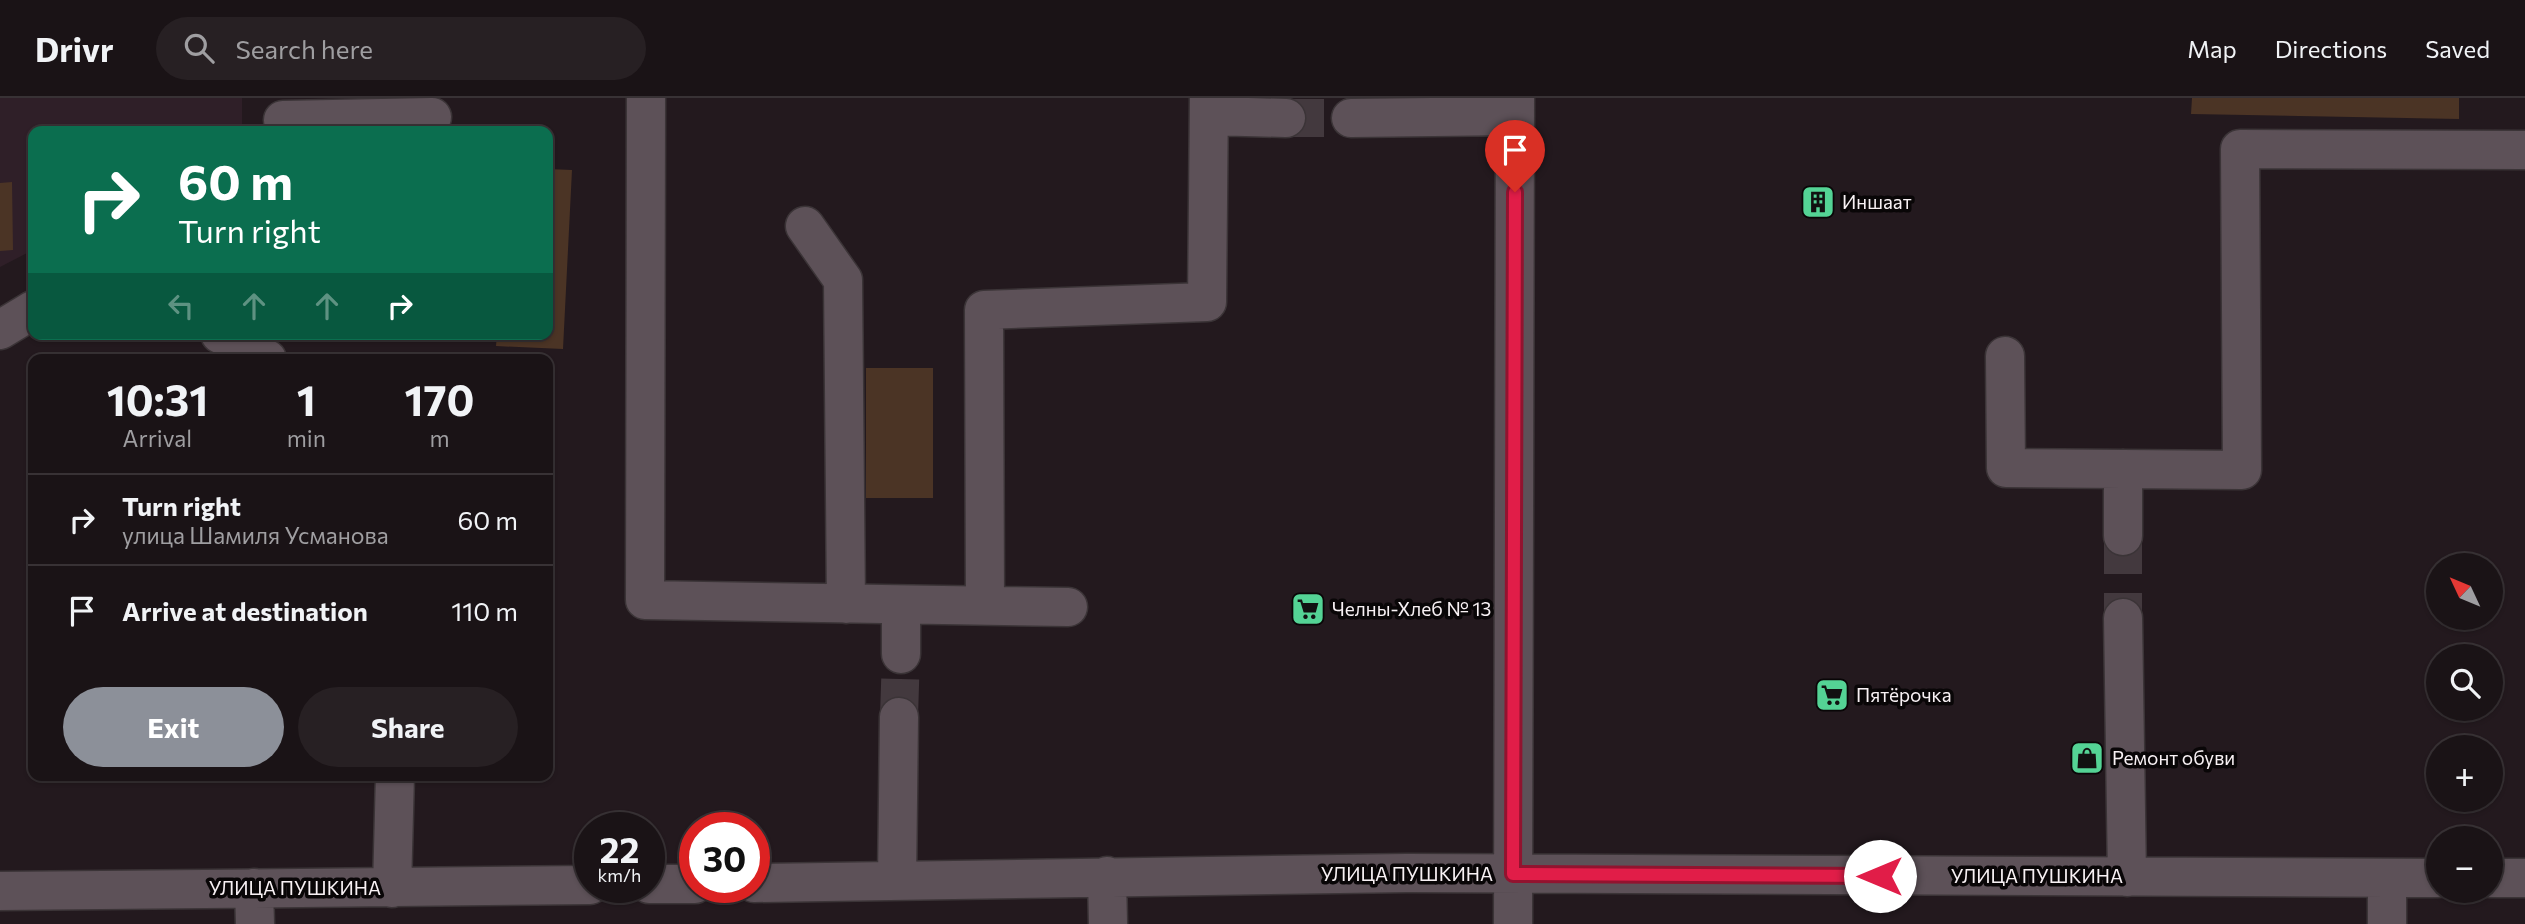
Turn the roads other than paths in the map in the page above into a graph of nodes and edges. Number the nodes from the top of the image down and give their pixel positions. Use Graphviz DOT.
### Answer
graph roads {
  1 [pos="646,98"];
  2 [pos="1210,107"];
  3 [pos="1515,107"];
  4 [pos="283,116"];
  5 [pos="432,117"];
  6 [pos="1286,118"];
  7 [pos="1351,118"];
  8 [pos="2525,150"];
  9 [pos="805,226"];
  10 [pos="28,313"];
  11 [pos="0,330"];
  12 [pos="231,340"];
  13 [pos="258,354"];
  14 [pos="2005,356"];
  15 [pos="2123,469"];
  16 [pos="2123,536"];
  17 [pos="846,604"];
  18 [pos="901,605"];
  19 [pos="985,606"];
  20 [pos="1068,607"];
  21 [pos="2123,618"];
  22 [pos="901,654"];
  23 [pos="899,717"];
  24 [pos="396,781"];
  25 [pos="1513,874"];
  26 [pos="1107,876"];
  27 [pos="2127,877"];
  28 [pos="2387,878"];
  29 [pos="2426,878"];
  30 [pos="2503,878"];
  31 [pos="2525,878"];
  32 [pos="897,881"];
  33 [pos="770,883"];
  34 [pos="574,885"];
  35 [pos="392,888"];
  36 [pos="0,891"];
  37 [pos="255,906"];
  38 [pos="1108,924"];
  39 [pos="1513,924"];
  40 [pos="2387,924"];
  1 -- 17 [label="street"];
  2 -- 6 [label="street"];
  2 -- 19 [label="street"];
  3 -- 7 [label="street"];
  3 -- 25 [label="street"];
  4 -- 5 [label="street"];
  8 -- 15 [label="street"];
  9 -- 17 [label="street"];
  10 -- 11 [label="street"];
  12 -- 13 [label="street"];
  14 -- 15 [label="street"];
  15 -- 16 [label="street"];
  17 -- 18 [label="street"];
  18 -- 19 [label="street"];
  18 -- 22 [label="street"];
  19 -- 20 [label="street"];
  21 -- 27 [label="street"];
  23 -- 32 [label="street"];
  24 -- 35 [label="street"];
  25 -- 26 [label="street, УЛИЦА ПУШКИНА"];
  25 -- 27 [label="street, УЛИЦА ПУШКИНА"];
  25 -- 39 [label="street"];
  26 -- 32 [label="street, УЛИЦА ПУШКИНА"];
  26 -- 38 [label="street"];
  27 -- 28 [label="street, УЛИЦА ПУШКИНА"];
  28 -- 29 [label="street, УЛИЦА ПУШКИНА"];
  28 -- 40 [label="street"];
  30 -- 31 [label="street"];
  32 -- 33 [label="street, УЛИЦА ПУШКИНА"];
  34 -- 35 [label="street, УЛИЦА ПУШКИНА"];
  35 -- 37 [label="street, УЛИЦА ПУШКИНА"];
  36 -- 37 [label="street, УЛИЦА ПУШКИНА"];
}
